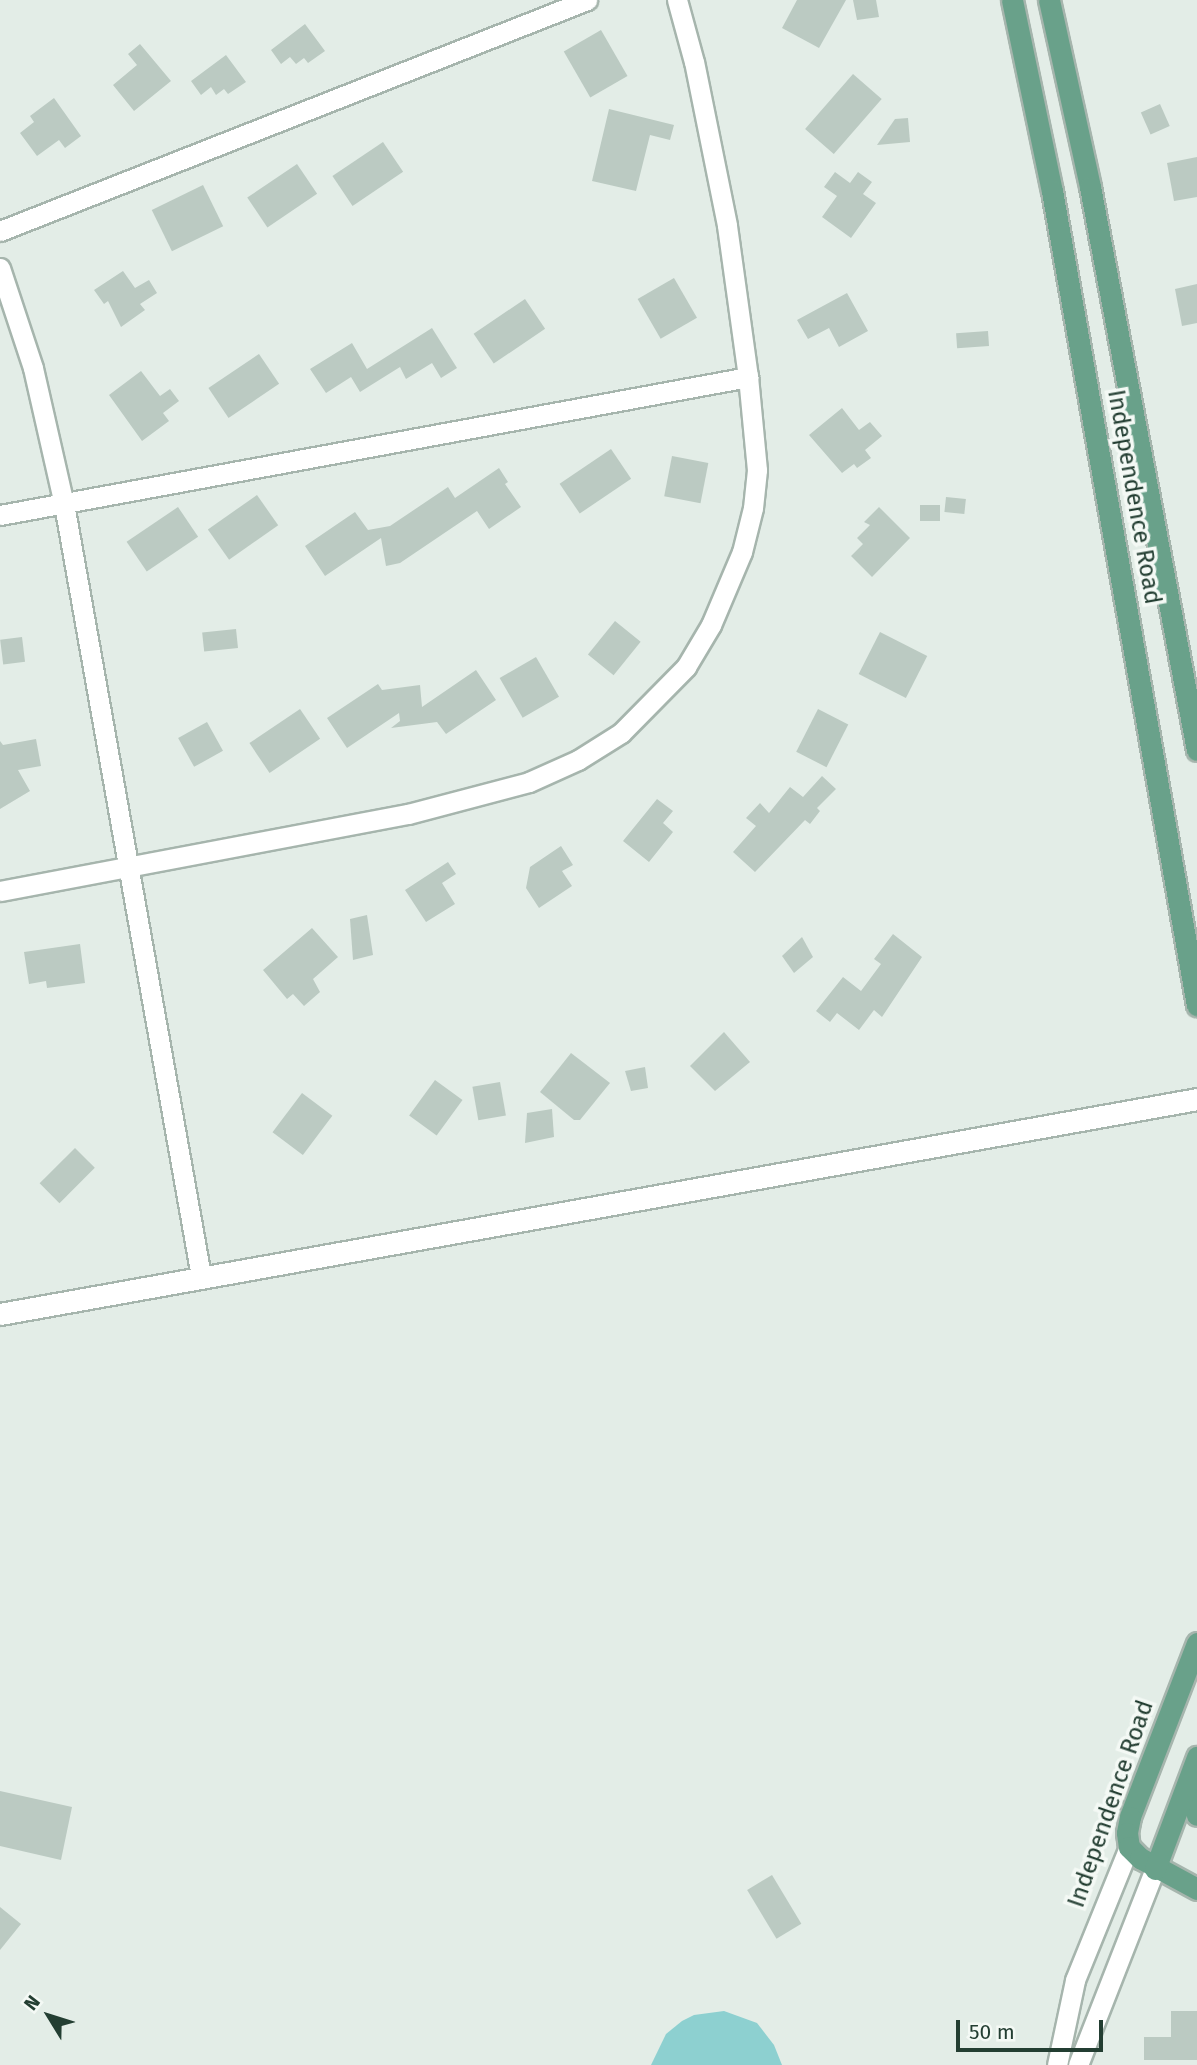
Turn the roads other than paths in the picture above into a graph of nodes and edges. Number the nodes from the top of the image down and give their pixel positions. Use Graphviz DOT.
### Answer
graph roads {
  1 [pos="587,0"];
  2 [pos="677,0"];
  3 [pos="1012,0"];
  4 [pos="1049,0"];
  5 [pos="0,231"];
  6 [pos="0,268"];
  7 [pos="748,377"];
  8 [pos="64,503"];
  9 [pos="0,515"];
  10 [pos="1197,750"];
  11 [pos="130,867"];
  12 [pos="0,891"];
  13 [pos="1192,937"];
  14 [pos="1197,1005"];
  15 [pos="1197,1098"];
  16 [pos="201,1276"];
  17 [pos="0,1314"];
  18 [pos="1197,1643"];
  19 [pos="1197,1757"];
  20 [pos="1197,1764"];
  21 [pos="1197,1815"];
  22 [pos="1129,1847"];
  23 [pos="1155,1869"];
  24 [pos="1197,1889"];
  25 [pos="1057,2065"];
  26 [pos="1078,2065"];
  1 -- 5 [label="street"];
  2 -- 7 [label="street"];
  3 -- 13 [label="main road, Independence Road"];
  4 -- 10 [label="main road, Independence Road"];
  6 -- 8 [label="street"];
  7 -- 8 [label="street"];
  7 -- 11 [label="street"];
  8 -- 9 [label="street"];
  8 -- 11 [label="street"];
  11 -- 12 [label="street"];
  11 -- 16 [label="street"];
  13 -- 14 [label="main road, Independence Road"];
  15 -- 16 [label="street"];
  16 -- 17 [label="street"];
  18 -- 22 [label="main road, Independence Road"];
  19 -- 23 [label="main road"];
  20 -- 21 [label="main road"];
  22 -- 23 [label="main road"];
  22 -- 25 [label="street, Independence Road"];
  23 -- 24 [label="main road"];
  23 -- 26 [label="street"];
}
